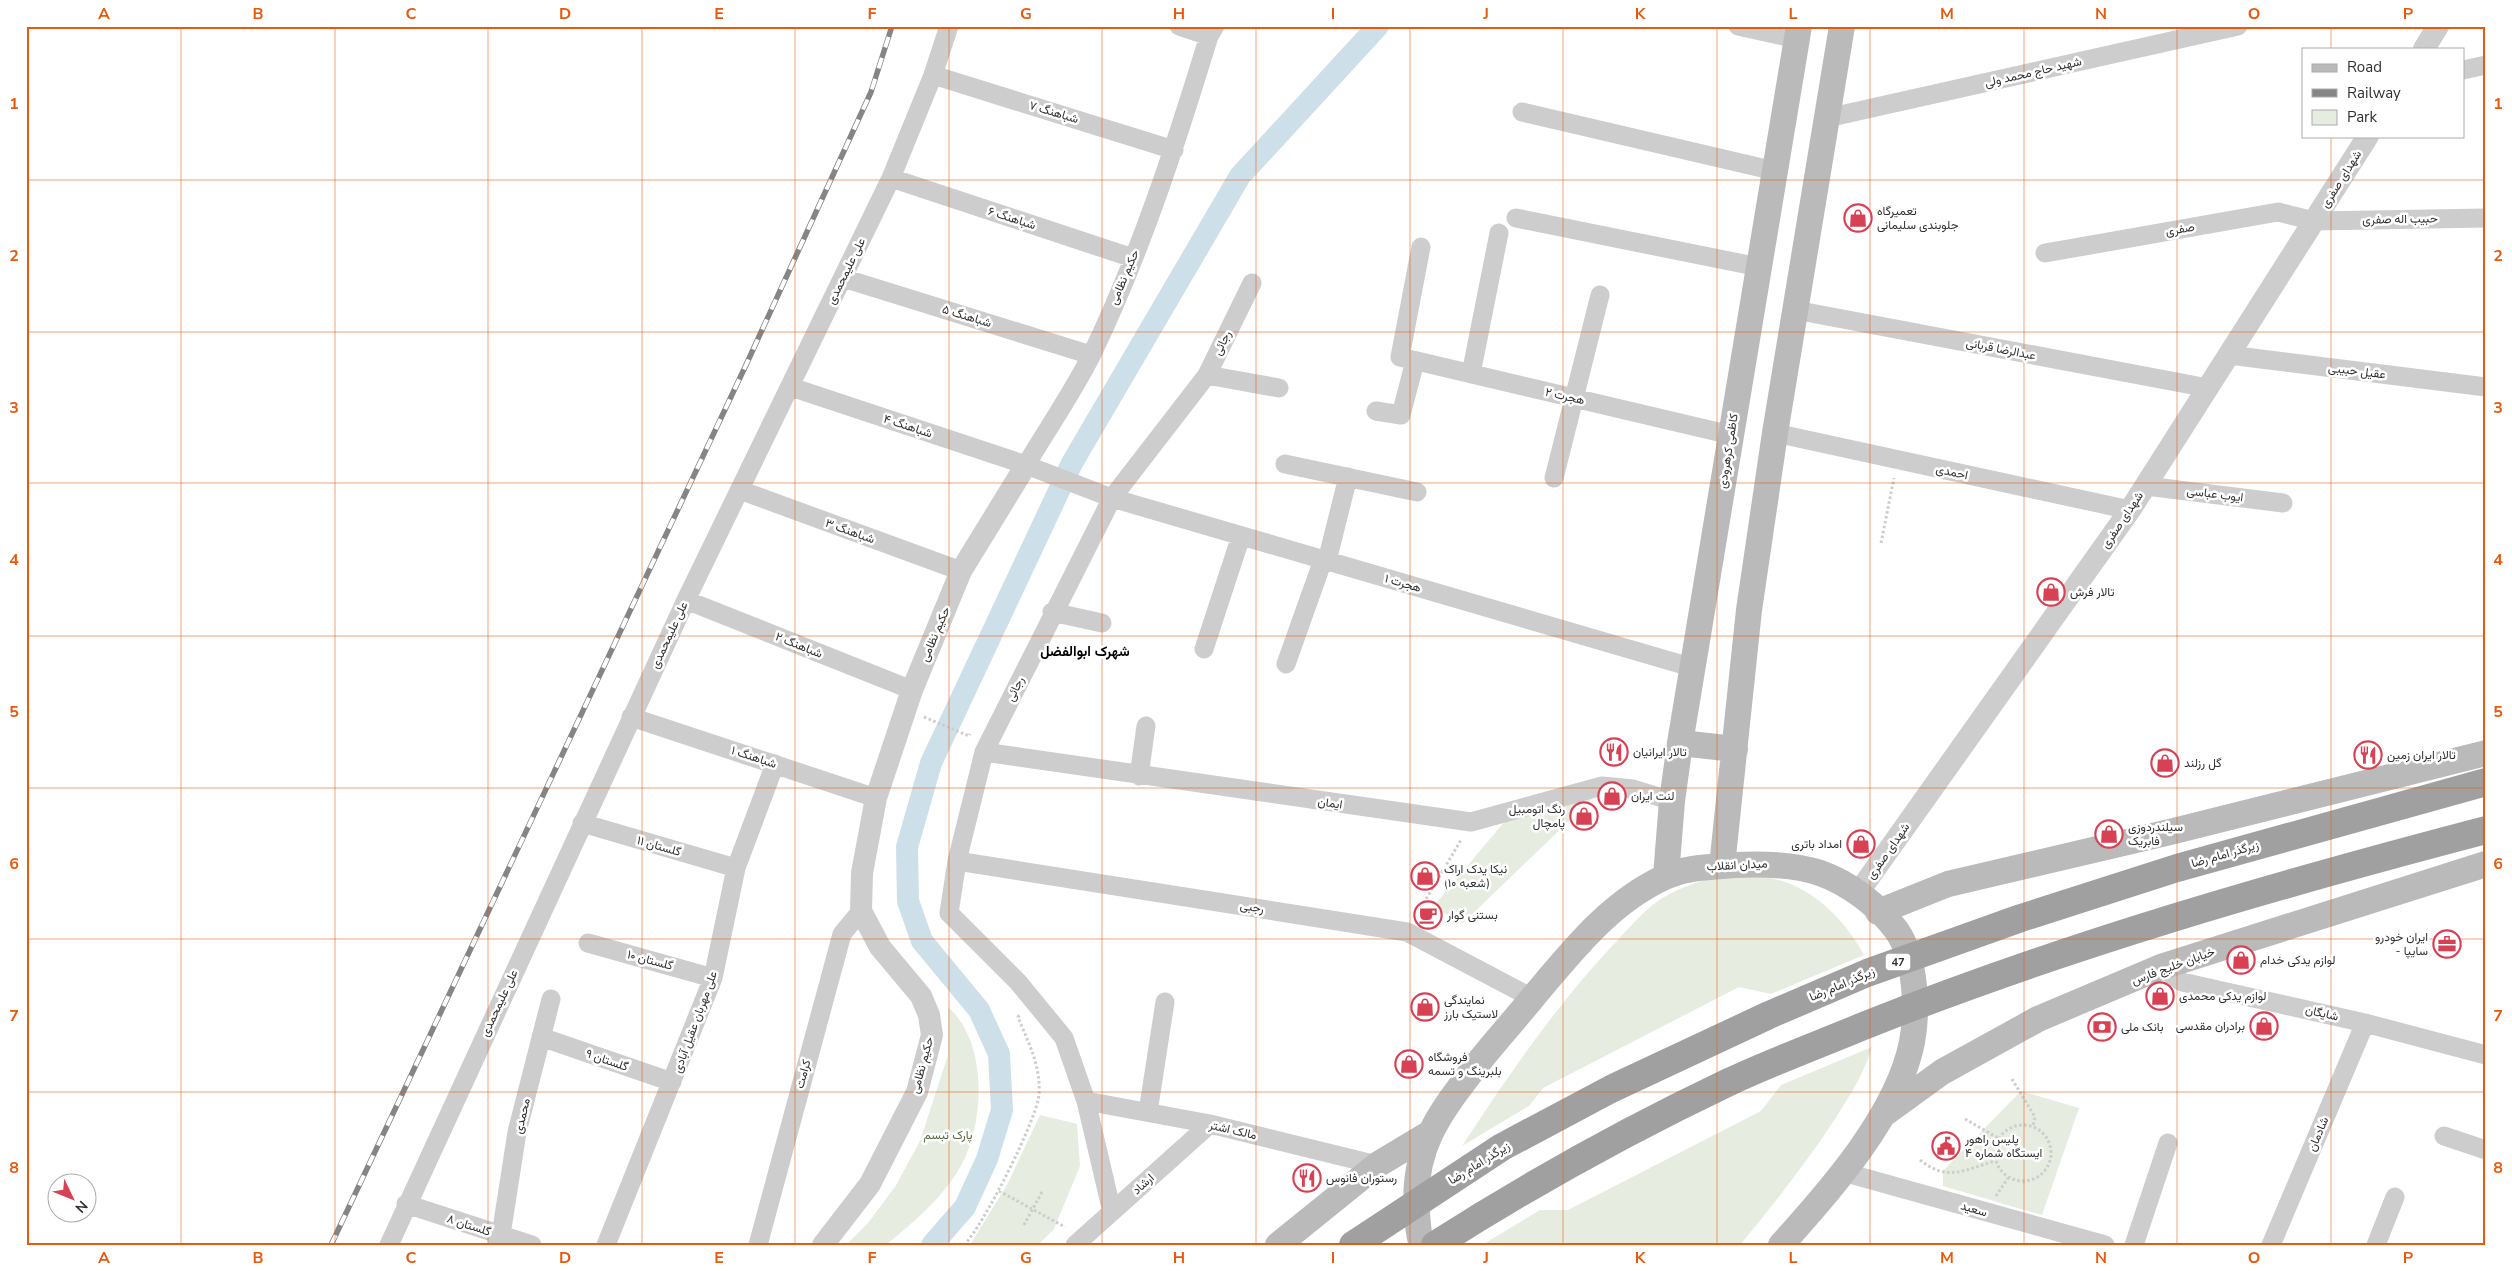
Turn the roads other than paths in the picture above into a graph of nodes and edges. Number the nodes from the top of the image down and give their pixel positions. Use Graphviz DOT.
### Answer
graph roads {
  1 [pos="949,26"];
  2 [pos="1179,26"];
  3 [pos="1738,26"];
  4 [pos="1842,26"];
  5 [pos="2238,26"];
  6 [pos="2438,26"];
  7 [pos="1212,31"];
  8 [pos="1798,33"];
  9 [pos="2425,48"];
  10 [pos="2486,65"];
  11 [pos="2464,70"];
  12 [pos="933,75"];
  13 [pos="1522,112"];
  14 [pos="1827,118"];
  15 [pos="2367,138"];
  16 [pos="1174,150"];
  17 [pos="1775,171"];
  18 [pos="891,178"];
  19 [pos="1516,218"];
  20 [pos="2486,218"];
  21 [pos="2314,221"];
  22 [pos="1499,233"];
  23 [pos="1421,248"];
  24 [pos="2045,253"];
  25 [pos="1133,258"];
  26 [pos="1759,268"];
  27 [pos="843,278"];
  28 [pos="1252,283"];
  29 [pos="1600,295"];
  30 [pos="1795,310"];
  31 [pos="1092,355"];
  32 [pos="2229,355"];
  33 [pos="1407,359"];
  34 [pos="1471,374"];
  35 [pos="1207,375"];
  36 [pos="790,387"];
  37 [pos="1279,388"];
  38 [pos="2208,388"];
  39 [pos="2486,388"];
  40 [pos="1575,398"];
  41 [pos="1376,411"];
  42 [pos="1775,433"];
  43 [pos="1731,435"];
  44 [pos="1285,464"];
  45 [pos="1032,468"];
  46 [pos="1348,477"];
  47 [pos="1554,478"];
  48 [pos="2146,486"];
  49 [pos="1089,489"];
  50 [pos="740,490"];
  51 [pos="1417,492"];
  52 [pos="1112,498"];
  53 [pos="2284,503"];
  54 [pos="2130,510"];
  55 [pos="1241,536"];
  56 [pos="1325,560"];
  57 [pos="961,572"];
  58 [pos="686,600"];
  59 [pos="1052,612"];
  60 [pos="1102,623"];
  61 [pos="1204,649"];
  62 [pos="1286,664"];
  63 [pos="1694,668"];
  64 [pos="912,690"];
  65 [pos="631,717"];
  66 [pos="1146,726"];
  67 [pos="1680,743"];
  68 [pos="1735,749"];
  69 [pos="984,752"];
  70 [pos="2486,753"];
  71 [pos="775,764"];
  72 [pos="1139,776"];
  73 [pos="2486,782"];
  74 [pos="876,798"];
  75 [pos="1672,801"];
  76 [pos="582,823"];
  77 [pos="2486,830"];
  78 [pos="957,861"];
  79 [pos="2486,864"];
  80 [pos="1722,866"];
  81 [pos="736,868"];
  82 [pos="1666,876"];
  83 [pos="1858,893"];
  84 [pos="861,911"];
  85 [pos="1878,912"];
  86 [pos="588,943"];
  87 [pos="2161,968"];
  88 [pos="713,978"];
  89 [pos="1532,998"];
  90 [pos="551,999"];
  91 [pos="1165,1002"];
  92 [pos="2365,1023"];
  93 [pos="541,1038"];
  94 [pos="2486,1055"];
  95 [pos="672,1082"];
  96 [pos="1086,1101"];
  97 [pos="1148,1112"];
  98 [pos="1881,1116"];
  99 [pos="1210,1124"];
  100 [pos="1427,1135"];
  101 [pos="2444,1136"];
  102 [pos="2168,1144"];
  103 [pos="2486,1150"];
  104 [pos="1377,1165"];
  105 [pos="1843,1172"];
  106 [pos="2395,1197"];
  107 [pos="406,1204"];
  108 [pos="1112,1212"];
  109 [pos="499,1240"];
  110 [pos="389,1245"];
  111 [pos="532,1245"];
  112 [pos="606,1245"];
  113 [pos="758,1245"];
  114 [pos="823,1245"];
  115 [pos="1075,1245"];
  116 [pos="1278,1245"];
  117 [pos="1353,1245"];
  118 [pos="1422,1245"];
  119 [pos="1435,1245"];
  120 [pos="1782,1245"];
  121 [pos="2105,1245"];
  122 [pos="2134,1245"];
  123 [pos="2271,1245"];
  124 [pos="2376,1245"];
  1 -- 12 [label="street, علی علیمحمدی"];
  2 -- 7 [label="street"];
  3 -- 8 [label="street"];
  4 -- 14 [label="main road"];
  5 -- 14 [label="street, شهید حاج محمد ولی"];
  6 -- 9 [label="street"];
  7 -- 16 [label="street, حکیم نظامی"];
  8 -- 17 [label="main road, کاظمی کرهرودی"];
  10 -- 11 [label="street"];
  12 -- 16 [label="street, شباهنگ ۷"];
  12 -- 18 [label="street, علی علیمحمدی"];
  13 -- 17 [label="street"];
  14 -- 30 [label="main road"];
  15 -- 21 [label="street, شهدای صفری"];
  16 -- 25 [label="street, حکیم نظامی"];
  17 -- 26 [label="main road, کاظمی کرهرودی"];
  18 -- 25 [label="street, شباهنگ ۶"];
  18 -- 27 [label="street, علی علیمحمدی"];
  19 -- 26 [label="street"];
  20 -- 21 [label="street, حبیب اله صفری"];
  21 -- 24 [label="street, صفری"];
  21 -- 32 [label="street, شهدای صفری"];
  22 -- 34 [label="street"];
  23 -- 33 [label="street"];
  25 -- 31 [label="street, حکیم نظامی"];
  26 -- 43 [label="main road, کاظمی کرهرودی"];
  27 -- 31 [label="street, شباهنگ ۵"];
  27 -- 36 [label="street, علی علیمحمدی"];
  28 -- 35 [label="street, رجائی"];
  29 -- 40 [label="street"];
  30 -- 38 [label="street, عبدالرضا قربانی"];
  30 -- 42 [label="main road"];
  31 -- 45 [label="street, حکیم نظامی"];
  32 -- 38 [label="street, شهدای صفری"];
  32 -- 39 [label="street, عقیل حبیبی"];
  33 -- 34 [label="street, هجرت ۲"];
  33 -- 41 [label="street"];
  34 -- 40 [label="street, هجرت ۲"];
  35 -- 37 [label="street"];
  35 -- 52 [label="street, رجائی"];
  36 -- 45 [label="street, شباهنگ ۴"];
  36 -- 50 [label="street, علی علیمحمدی"];
  38 -- 48 [label="street, شهدای صفری"];
  40 -- 43 [label="street, هجرت ۲"];
  40 -- 47 [label="street"];
  42 -- 54 [label="street, احمدی"];
  42 -- 68 [label="main road"];
  43 -- 63 [label="main road, کاظمی کرهرودی"];
  44 -- 46 [label="street"];
  45 -- 49 [label="street, شباهنگ ۴"];
  45 -- 57 [label="street, حکیم نظامی"];
  46 -- 51 [label="street"];
  46 -- 56 [label="street"];
  48 -- 53 [label="street, ایوب عباسی"];
  48 -- 54 [label="street, شهدای صفری"];
  49 -- 52 [label="street, هجرت ۱"];
  50 -- 57 [label="street, شباهنگ ۳"];
  50 -- 58 [label="street, علی علیمحمدی"];
  52 -- 55 [label="street, هجرت ۱"];
  52 -- 59 [label="street, رجائی"];
  54 -- 83 [label="street, شهدای صفری"];
  55 -- 56 [label="street, هجرت ۱"];
  55 -- 61 [label="street"];
  56 -- 62 [label="street"];
  56 -- 63 [label="street, هجرت ۱"];
  57 -- 64 [label="street, حکیم نظامی"];
  58 -- 64 [label="street, شباهنگ ۲"];
  58 -- 65 [label="street, علی علیمحمدی"];
  59 -- 60 [label="street"];
  59 -- 69 [label="street, رجائی"];
  63 -- 67 [label="main road, کاظمی کرهرودی"];
  64 -- 74 [label="street, حکیم نظامی"];
  65 -- 71 [label="street, شباهنگ ۱"];
  65 -- 76 [label="street, علی علیمحمدی"];
  66 -- 72 [label="street"];
  67 -- 68 [label="main road"];
  67 -- 75 [label="main road, کاظمی کرهرودی"];
  68 -- 80 [label="main road"];
  69 -- 72 [label="street, ایمان"];
  69 -- 78 [label="street, رجائی"];
  70 -- 85 [label="main road"];
  71 -- 74 [label="street, شباهنگ ۱"];
  71 -- 81 [label="street, علی مهربان عقیل آبادی"];
  72 -- 75 [label="street, ایمان"];
  73 -- 117 [label="highway, زیرگذر امام رضا / 47"];
  74 -- 84 [label="street, حکیم نظامی"];
  75 -- 82 [label="main road, کاظمی کرهرودی"];
  76 -- 81 [label="street, گلستان ۱۱"];
  76 -- 107 [label="street, علی علیمحمدی"];
  77 -- 119 [label="highway"];
  78 -- 89 [label="street, رجبی"];
  78 -- 96 [label="street, رجائی"];
  79 -- 87 [label="main road, خیابان خلیج فارس"];
  80 -- 82 [label="main road, میدان انقلاب"];
  80 -- 83 [label="main road, میدان انقلاب"];
  81 -- 88 [label="street, علی مهربان عقیل آبادی"];
  82 -- 89 [label="main road, میدان انقلاب"];
  83 -- 85 [label="main road, میدان انقلاب"];
  84 -- 113 [label="street, کرامت"];
  84 -- 114 [label="street, حکیم نظامی"];
  85 -- 98 [label="main road, میدان انقلاب"];
  86 -- 88 [label="street, گلستان ۱۰"];
  87 -- 92 [label="street, شایگان"];
  87 -- 98 [label="main road, خیابان خلیج فارس"];
  88 -- 95 [label="street, علی مهربان عقیل آبادی"];
  89 -- 100 [label="main road, میدان انقلاب"];
  90 -- 93 [label="street, محمدی"];
  91 -- 97 [label="street"];
  92 -- 94 [label="street, شایگان"];
  92 -- 123 [label="street, شادمان"];
  93 -- 95 [label="street, گلستان ۹"];
  93 -- 109 [label="street, محمدی"];
  95 -- 112 [label="street, علی مهربان عقیل آبادی"];
  96 -- 97 [label="street, مالک اشتر"];
  96 -- 108 [label="street, رجائی"];
  97 -- 99 [label="street, مالک اشتر"];
  98 -- 105 [label="main road, میدان انقلاب"];
  99 -- 104 [label="street, مالک اشتر"];
  99 -- 108 [label="street, ارشاد"];
  100 -- 104 [label="main road"];
  100 -- 118 [label="main road, میدان انقلاب"];
  101 -- 103 [label="street"];
  102 -- 122 [label="street"];
  104 -- 116 [label="main road"];
  105 -- 120 [label="main road, میدان انقلاب"];
  105 -- 121 [label="street, سعید"];
  106 -- 124 [label="street"];
  107 -- 109 [label="street, گلستان ۸"];
  107 -- 110 [label="street, علی علیمحمدی"];
  108 -- 115 [label="street, ارشاد"];
  109 -- 111 [label="street, گلستان ۸"];
}
